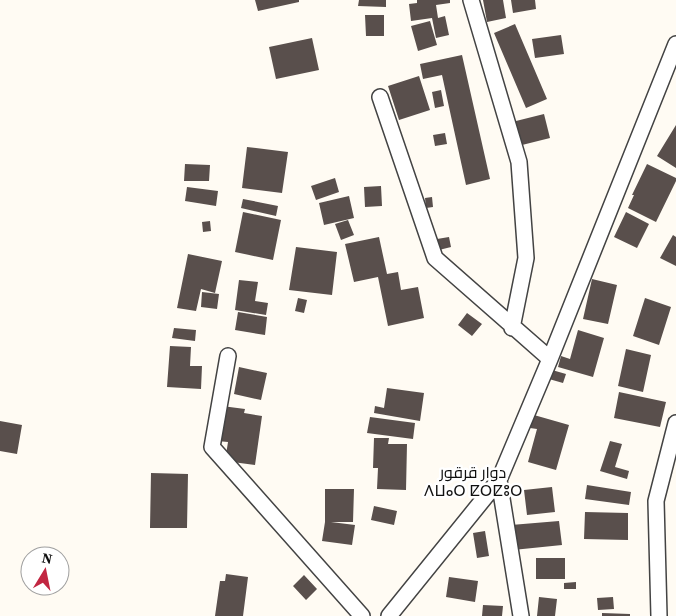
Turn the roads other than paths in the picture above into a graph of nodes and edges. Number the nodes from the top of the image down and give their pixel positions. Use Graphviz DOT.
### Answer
graph roads {
  1 [pos="471,0"];
  2 [pos="676,44"];
  3 [pos="380,98"];
  4 [pos="512,328"];
  5 [pos="228,356"];
  6 [pos="550,359"];
  7 [pos="676,423"];
  8 [pos="498,480"];
  9 [pos="362,616"];
  10 [pos="389,616"];
  11 [pos="521,616"];
  12 [pos="659,616"];
  1 -- 4 [label="street"];
  2 -- 6 [label="street"];
  3 -- 4 [label="street"];
  4 -- 6 [label="street"];
  5 -- 9 [label="street"];
  6 -- 8 [label="street"];
  7 -- 12 [label="street"];
  8 -- 10 [label="street"];
  8 -- 11 [label="street"];
}
